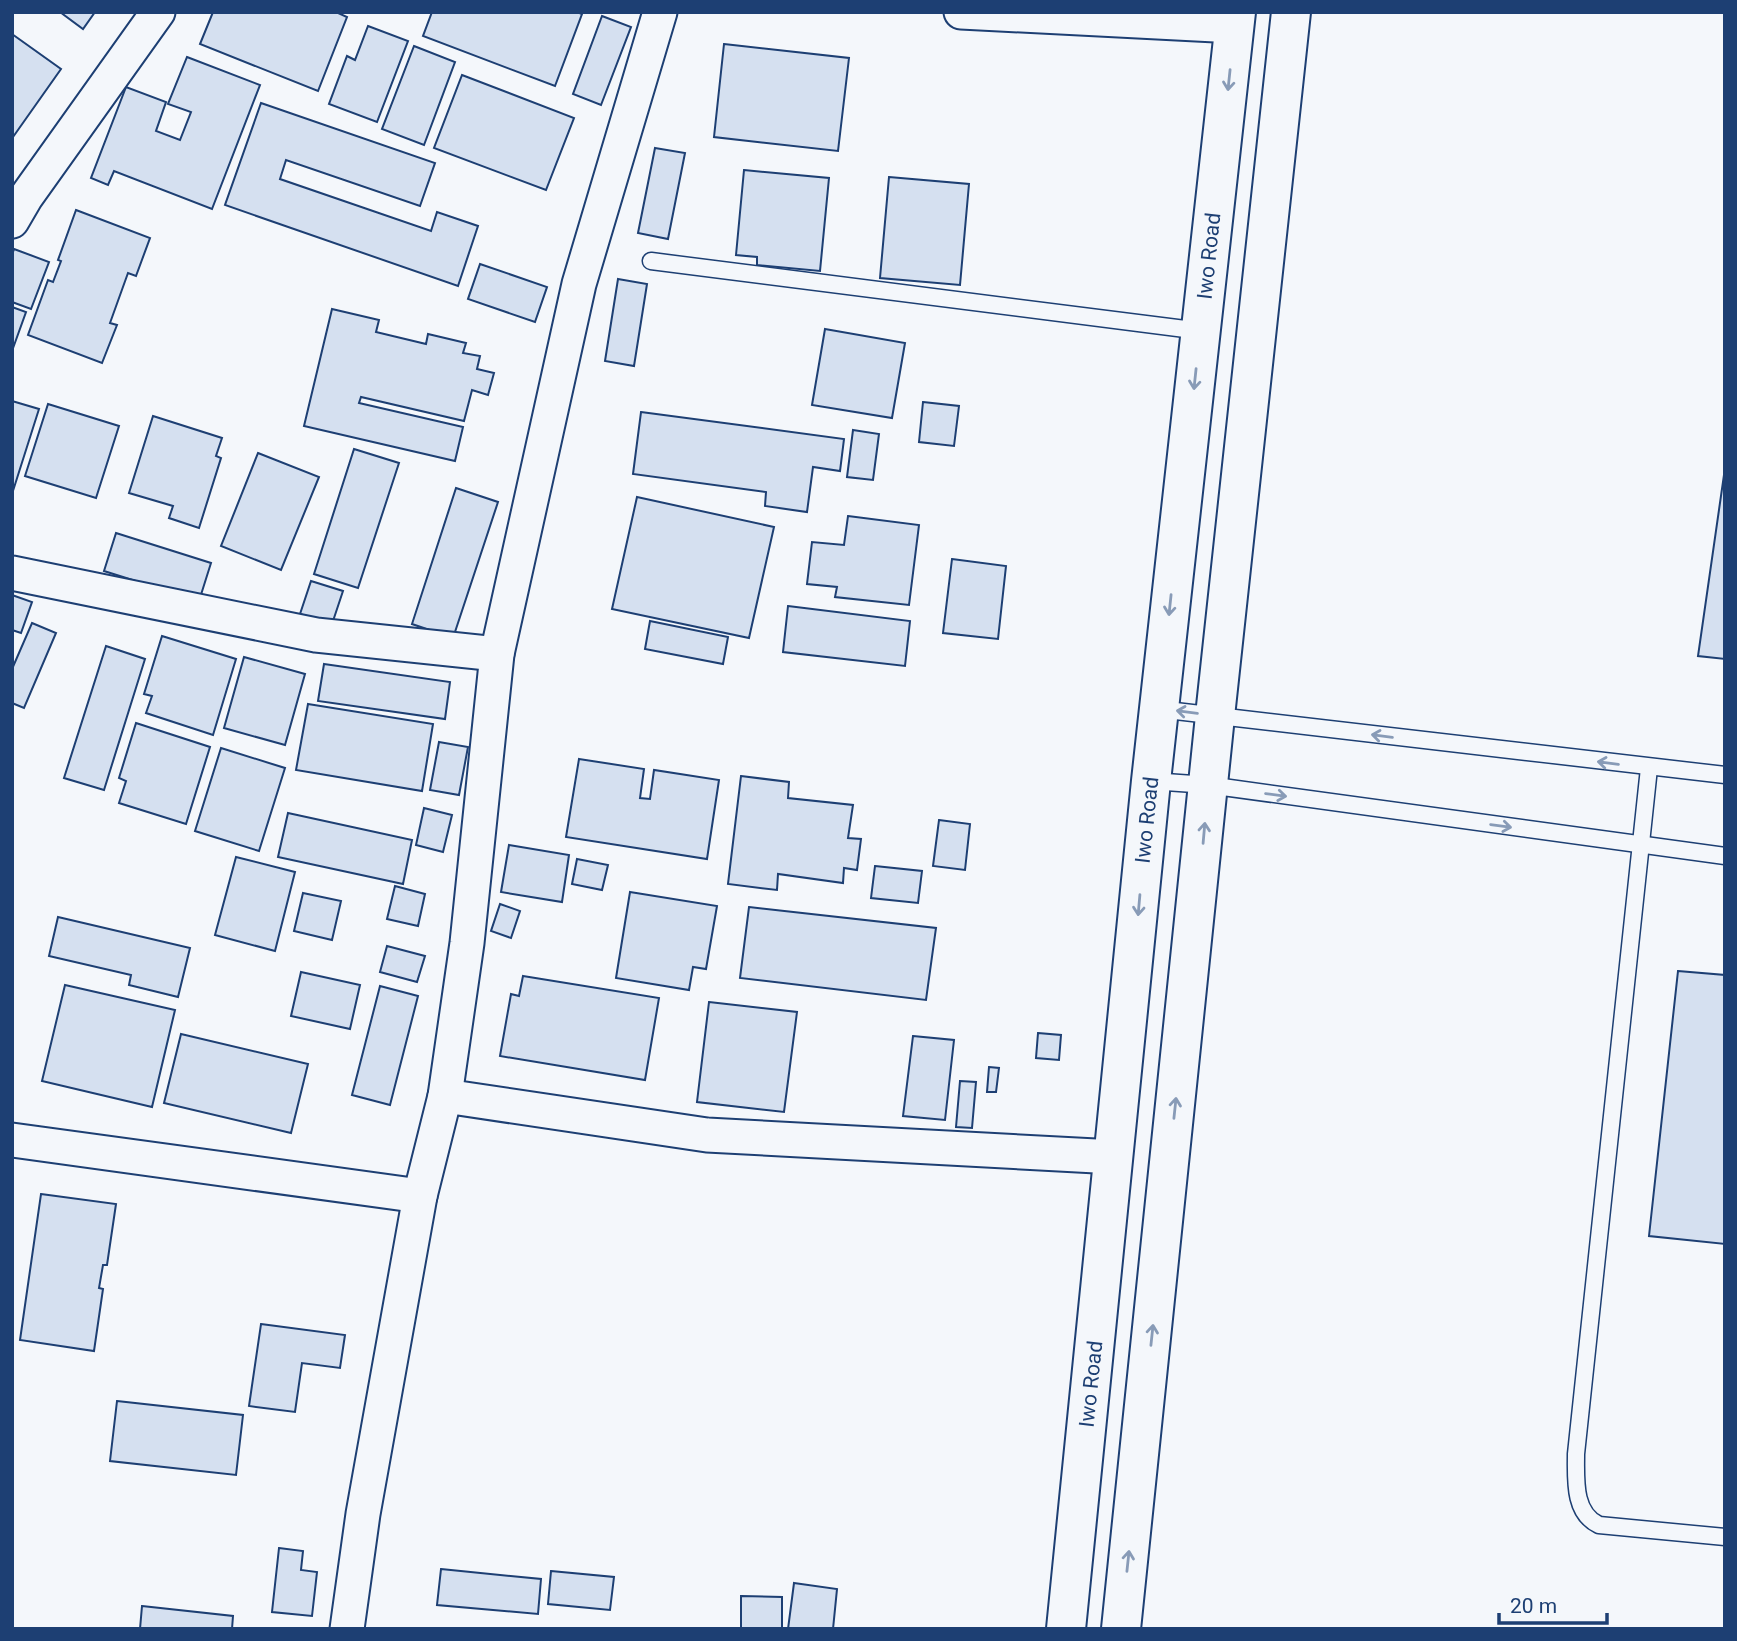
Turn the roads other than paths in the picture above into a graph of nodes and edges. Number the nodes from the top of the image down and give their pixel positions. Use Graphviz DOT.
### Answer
graph roads {
  1 [pos="158,12"];
  2 [pos="660,12"];
  3 [pos="961,12"];
  4 [pos="1291,12"];
  5 [pos="1236,19"];
  6 [pos="17,202"];
  7 [pos="650,261"];
  8 [pos="1201,331"];
  9 [pos="12,573"];
  10 [pos="497,654"];
  11 [pos="1158,709"];
  12 [pos="1215,716"];
  13 [pos="1649,768"];
  14 [pos="1725,775"];
  15 [pos="1150,781"];
  16 [pos="1208,785"];
  17 [pos="1640,845"];
  18 [pos="1725,856"];
  19 [pos="445,1096"];
  20 [pos="12,1140"];
  21 [pos="1115,1157"];
  22 [pos="420,1196"];
  23 [pos="1725,1537"];
  24 [pos="348,1629"];
  25 [pos="1066,1629"];
  26 [pos="1121,1629"];
  1 -- 6 [label="street"];
  2 -- 10 [label="street"];
  3 -- 5 [label="street"];
  4 -- 12 [label="main road"];
  5 -- 8 [label="main road, Iwo Road, one-way"];
  7 -- 8 [label="lane"];
  8 -- 11 [label="main road, Iwo Road, one-way"];
  9 -- 10 [label="street"];
  10 -- 19 [label="street"];
  12 -- 11 [label="lane, one-way"];
  11 -- 15 [label="main road, Iwo Road"];
  13 -- 12 [label="lane, one-way"];
  12 -- 16 [label="main road"];
  13 -- 14 [label="lane"];
  13 -- 17 [label="lane"];
  15 -- 16 [label="lane"];
  15 -- 21 [label="main road, Iwo Road, one-way"];
  16 -- 17 [label="lane, one-way"];
  26 -- 16 [label="main road, one-way"];
  17 -- 18 [label="lane"];
  17 -- 23 [label="lane"];
  19 -- 21 [label="street"];
  19 -- 22 [label="street"];
  20 -- 22 [label="street"];
  21 -- 25 [label="main road, Iwo Road"];
  22 -- 24 [label="street"];
}
